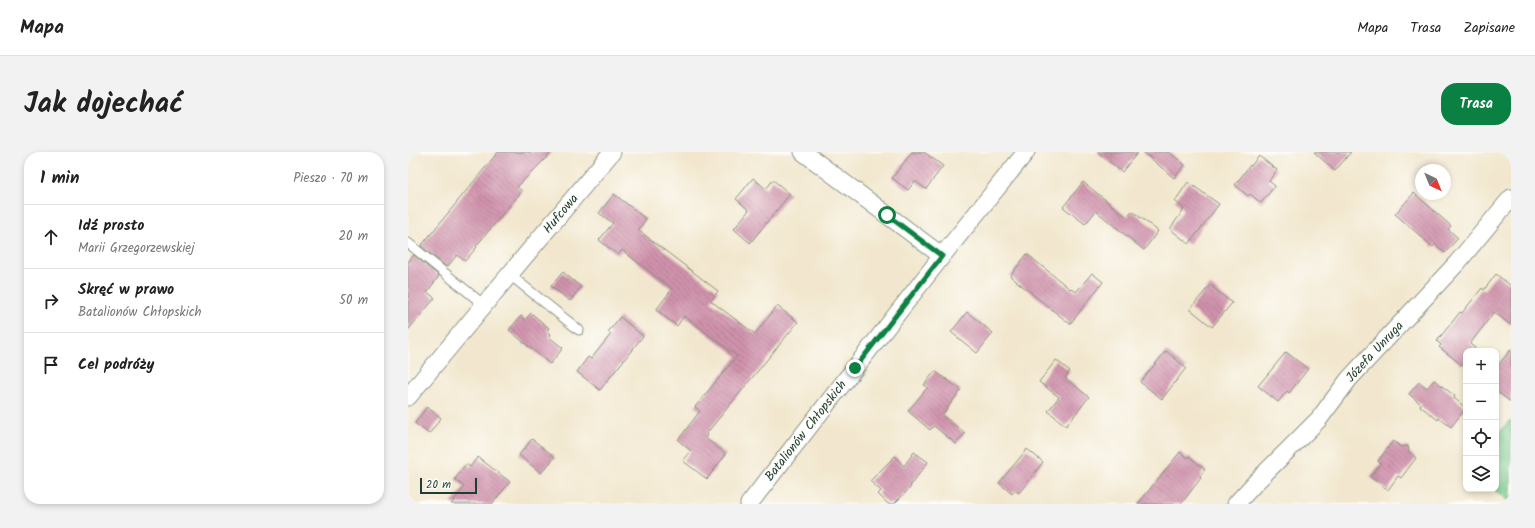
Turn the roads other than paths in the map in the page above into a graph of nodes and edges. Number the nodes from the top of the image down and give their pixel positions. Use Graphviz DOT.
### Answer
graph roads {
  1 [pos="612,152"];
  2 [pos="802,152"];
  3 [pos="1026,152"];
  4 [pos="1511,198"];
  5 [pos="408,243"];
  6 [pos="942,256"];
  7 [pos="510,275"];
  8 [pos="484,305"];
  9 [pos="578,330"];
  10 [pos="408,397"];
  11 [pos="749,504"];
  12 [pos="1236,504"];
  1 -- 7 [label="street, Hufcowa"];
  2 -- 6 [label="street"];
  3 -- 6 [label="street, Batalionów Chłopskich"];
  4 -- 12 [label="street, Józefa Unruga"];
  5 -- 8 [label="lane"];
  6 -- 11 [label="street, Batalionów Chłopskich"];
  7 -- 8 [label="street, Hufcowa"];
  7 -- 9 [label="lane"];
  8 -- 10 [label="street, Hufcowa"];
}
